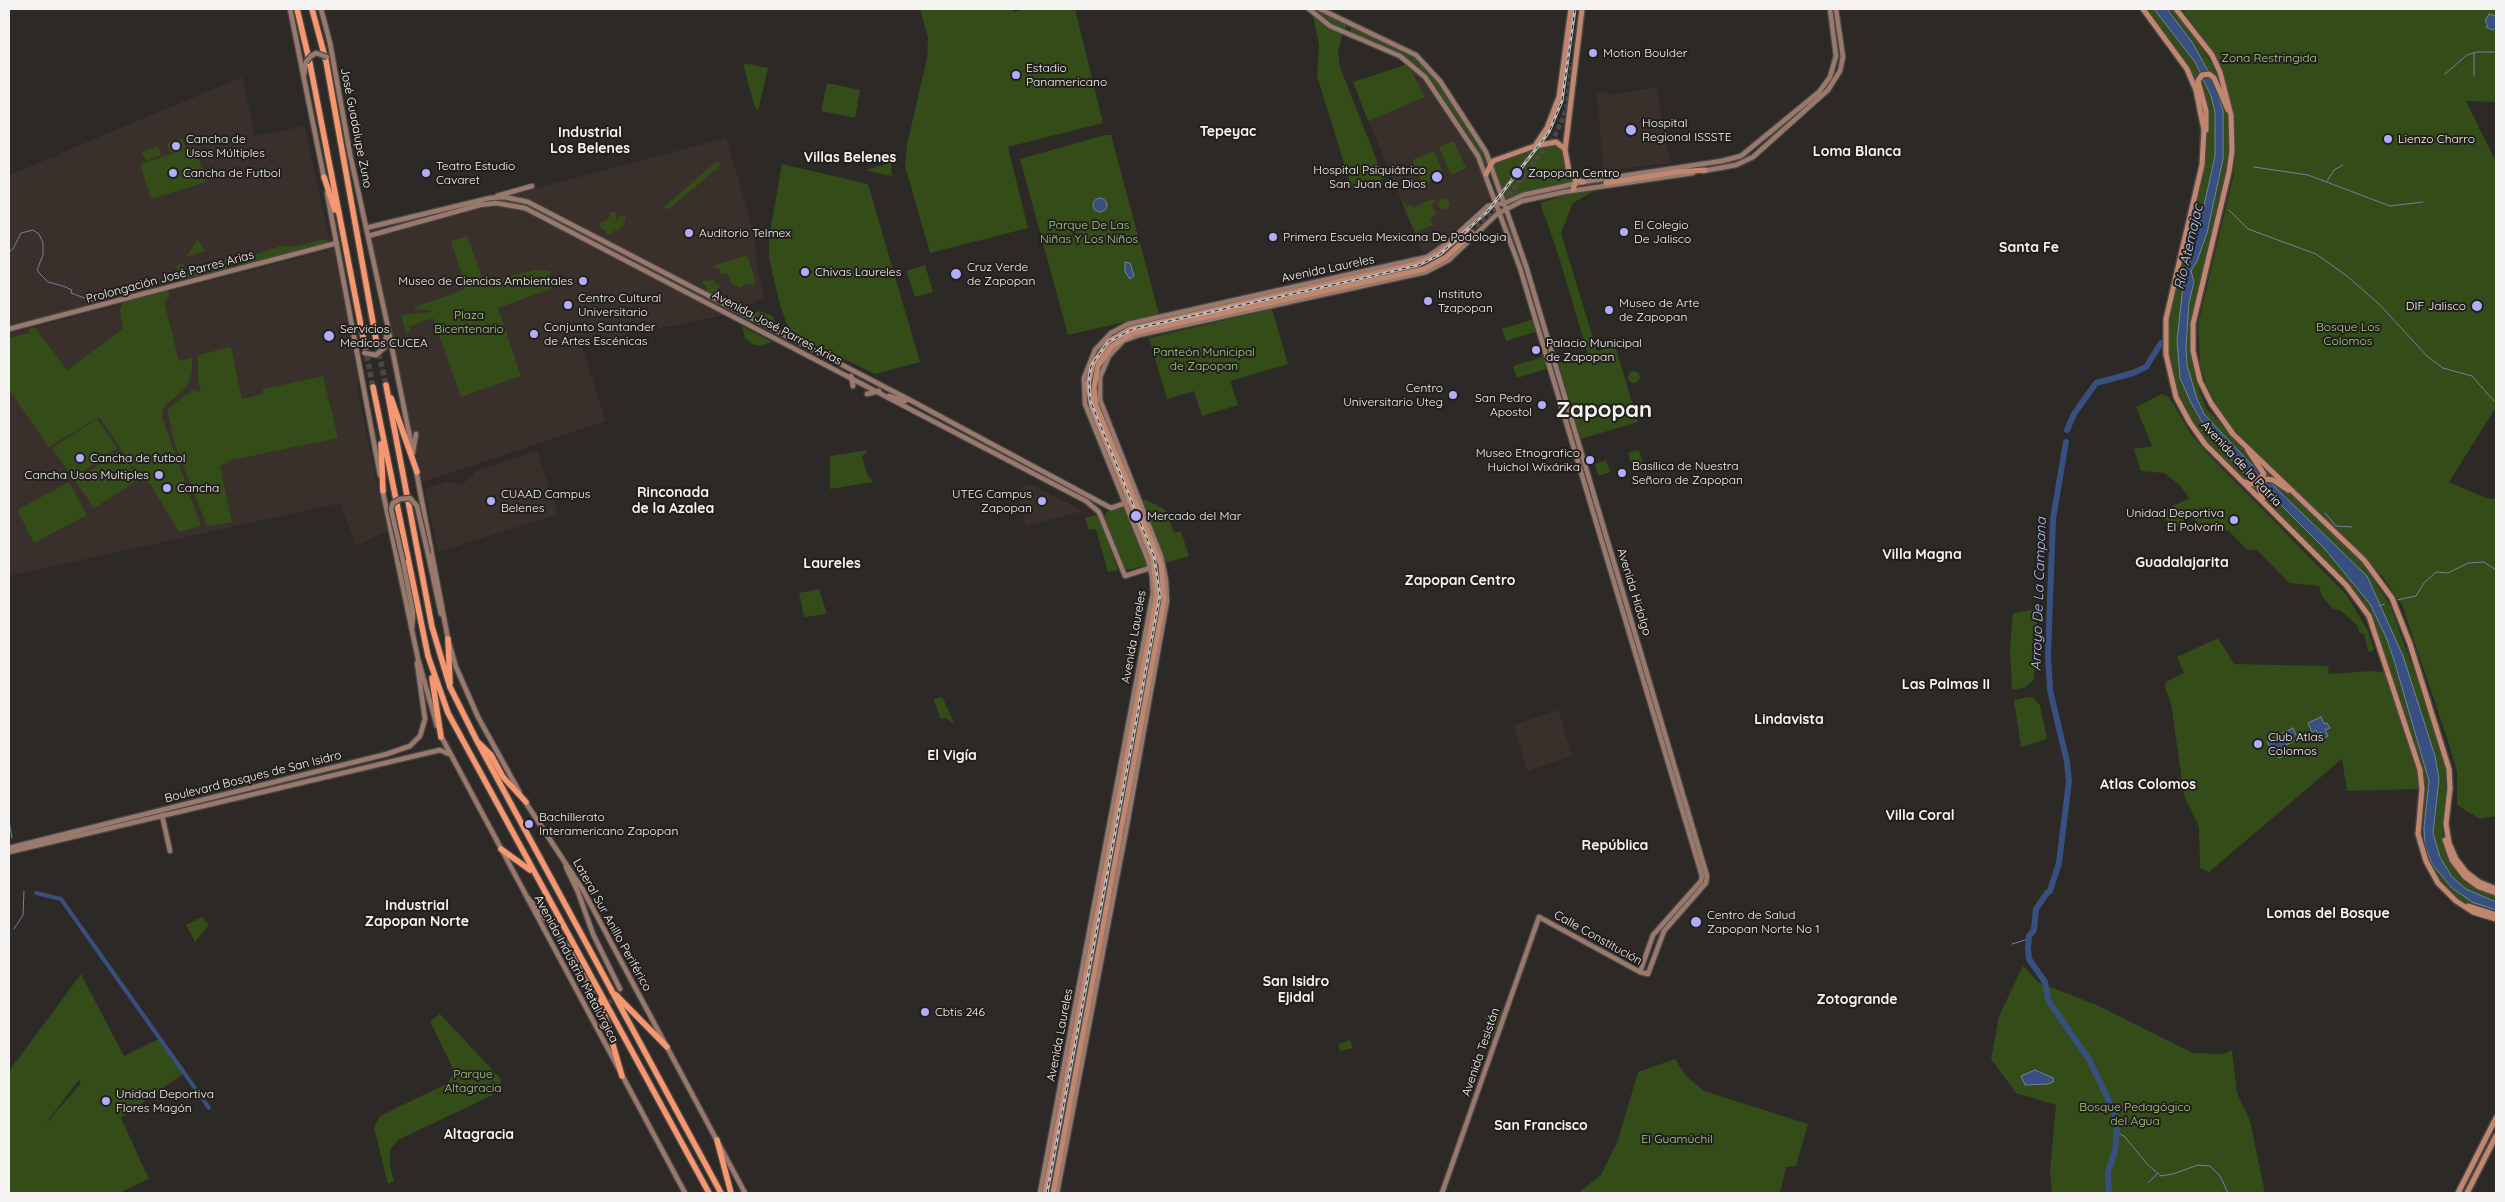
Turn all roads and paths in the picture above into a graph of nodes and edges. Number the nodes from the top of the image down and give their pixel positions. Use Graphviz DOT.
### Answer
graph roads {
  1 [pos="290,9"];
  2 [pos="297,9"];
  3 [pos="312,9"];
  4 [pos="321,9"];
  5 [pos="1309,9"];
  6 [pos="1320,9"];
  7 [pos="1572,9"];
  8 [pos="1581,9"];
  9 [pos="1830,9"];
  10 [pos="1836,9"];
  11 [pos="2144,9"];
  12 [pos="2176,9"];
  13 [pos="1563,70"];
  14 [pos="335,71"];
  15 [pos="1574,72"];
  16 [pos="304,79"];
  17 [pos="2231,115"];
  18 [pos="2204,138"];
  19 [pos="1535,146"];
  20 [pos="1565,150"];
  21 [pos="1491,163"];
  22 [pos="1705,170"];
  23 [pos="1486,174"];
  24 [pos="324,176"];
  25 [pos="1576,182"];
  26 [pos="1583,182"];
  27 [pos="1606,183"];
  28 [pos="532,186"];
  29 [pos="1572,190"];
  30 [pos="496,197"];
  31 [pos="1498,204"];
  32 [pos="1506,205"];
  33 [pos="1500,211"];
  34 [pos="366,228"];
  35 [pos="582,229"];
  36 [pos="592,234"];
  37 [pos="578,235"];
  38 [pos="368,236"];
  39 [pos="589,240"];
  40 [pos="337,243"];
  41 [pos="690,286"];
  42 [pos="687,292"];
  43 [pos="356,300"];
  44 [pos="1225,302"];
  45 [pos="1234,305"];
  46 [pos="387,323"];
  47 [pos="1183,324"];
  48 [pos="9,329"];
  49 [pos="356,342"];
  50 [pos="381,347"];
  51 [pos="364,350"];
  52 [pos="856,373"];
  53 [pos="850,377"];
  54 [pos="853,386"];
  55 [pos="878,392"];
  56 [pos="866,394"];
  57 [pos="888,396"];
  58 [pos="908,399"];
  59 [pos="416,434"];
  60 [pos="2247,448"];
  61 [pos="413,453"];
  62 [pos="417,472"];
  63 [pos="2234,472"];
  64 [pos="383,492"];
  65 [pos="2296,494"];
  66 [pos="1133,501"];
  67 [pos="2282,522"];
  68 [pos="1157,566"];
  69 [pos="445,622"];
  70 [pos="412,630"];
  71 [pos="448,639"];
  72 [pos="428,656"];
  73 [pos="418,659"];
  74 [pos="450,687"];
  75 [pos="442,737"];
  76 [pos="477,741"];
  77 [pos="450,754"];
  78 [pos="288,778"];
  79 [pos="290,784"];
  80 [pos="2449,800"];
  81 [pos="526,802"];
  82 [pos="162,815"];
  83 [pos="9,848"];
  84 [pos="501,849"];
  85 [pos="170,850"];
  86 [pos="9,852"];
  87 [pos="1699,854"];
  88 [pos="563,857"];
  89 [pos="535,876"];
  90 [pos="2496,889"];
  91 [pos="2496,894"];
  92 [pos="525,895"];
  93 [pos="2456,901"];
  94 [pos="2496,915"];
  95 [pos="1540,917"];
  96 [pos="2496,920"];
  97 [pos="1640,972"];
  98 [pos="1648,974"];
  99 [pos="610,988"];
  100 [pos="620,989"];
  101 [pos="595,991"];
  102 [pos="667,1047"];
  103 [pos="622,1076"];
  104 [pos="1074,1099"];
  105 [pos="1068,1111"];
  106 [pos="2496,1118"];
  107 [pos="2496,1136"];
  108 [pos="717,1140"];
  109 [pos="685,1193"];
  110 [pos="709,1193"];
  111 [pos="721,1193"];
  112 [pos="730,1193"];
  113 [pos="745,1193"];
  114 [pos="1040,1193"];
  115 [pos="1045,1193"];
  116 [pos="1053,1193"];
  117 [pos="1057,1193"];
  118 [pos="1442,1193"];
  119 [pos="2458,1193"];
  120 [pos="2467,1193"];
  1 -- 16 [label="main road"];
  2 -- 43 [label="highway"];
  3 -- 50 [label="highway"];
  4 -- 14 [label="main road, José Guadalupe Zuno"];
  5 -- 23 [label="main road, Avenida Hidalgo"];
  6 -- 21 [label="main road, Avenida Hidalgo"];
  7 -- 8 [label="main road"];
  7 -- 13 [label="main road"];
  8 -- 15 [label="main road"];
  9 -- 26 [label="main road"];
  10 -- 22 [label="main road"];
  11 -- 18 [label="main road, Avenida de la Patria"];
  12 -- 17 [label="main road, Avenida de la Patria"];
  13 -- 15 [label="main road"];
  13 -- 19 [label="main road"];
  14 -- 16 [label="main road, bridge"];
  14 -- 34 [label="main road, José Guadalupe Zuno"];
  15 -- 20 [label="main road"];
  16 -- 24 [label="main road"];
  17 -- 18 [label="main road"];
  17 -- 60 [label="main road, Avenida de la Patria"];
  18 -- 63 [label="main road, Avenida de la Patria"];
  19 -- 20 [label="main road"];
  19 -- 21 [label="main road"];
  20 -- 25 [label="main road"];
  21 -- 23 [label="main road"];
  21 -- 32 [label="main road, Avenida Hidalgo"];
  22 -- 27 [label="main road"];
  22 -- 29 [label="main road"];
  23 -- 31 [label="main road, Avenida Hidalgo"];
  24 -- 40 [label="main road"];
  24 -- 43 [label="highway"];
  25 -- 26 [label="main road"];
  25 -- 29 [label="main road"];
  25 -- 32 [label="main road"];
  28 -- 30 [label="main road"];
  29 -- 32 [label="main road"];
  30 -- 34 [label="main road, Avenida José Parres Arias"];
  30 -- 35 [label="main road, Avenida José Parres Arias"];
  31 -- 32 [label="main road"];
  31 -- 33 [label="main road, Avenida Hidalgo"];
  31 -- 44 [label="main road, Avenida Laureles"];
  32 -- 33 [label="main road, Avenida Laureles"];
  32 -- 87 [label="main road, Avenida Hidalgo"];
  33 -- 47 [label="main road, Avenida Laureles"];
  33 -- 87 [label="main road, Avenida Hidalgo"];
  34 -- 38 [label="main road, José Guadalupe Zuno"];
  35 -- 36 [label="main road, Avenida José Parres Arias"];
  35 -- 37 [label="main road"];
  36 -- 39 [label="main road"];
  36 -- 41 [label="main road, Avenida José Parres Arias"];
  37 -- 38 [label="main road, Avenida José Parres Arias"];
  37 -- 39 [label="main road, Avenida José Parres Arias"];
  38 -- 46 [label="main road, José Guadalupe Zuno"];
  39 -- 42 [label="main road, Avenida José Parres Arias"];
  40 -- 48 [label="main road, Prolongación José Parres Arias"];
  40 -- 49 [label="main road"];
  41 -- 42 [label="main road"];
  41 -- 52 [label="main road, Avenida José Parres Arias"];
  42 -- 53 [label="main road, Avenida José Parres Arias"];
  43 -- 51 [label="highway"];
  44 -- 45 [label="main road"];
  44 -- 66 [label="main road, Avenida Laureles"];
  45 -- 47 [label="main road, Avenida Laureles"];
  45 -- 66 [label="main road, Avenida Laureles"];
  46 -- 50 [label="main road"];
  46 -- 61 [label="main road, José Guadalupe Zuno"];
  47 -- 66 [label="main road, Avenida Laureles"];
  49 -- 51 [label="main road"];
  49 -- 64 [label="main road"];
  50 -- 51 [label="main road, bridge"];
  52 -- 53 [label="main road"];
  52 -- 58 [label="main road, Avenida José Parres Arias"];
  53 -- 54 [label="main road"];
  53 -- 55 [label="main road, Avenida José Parres Arias"];
  55 -- 56 [label="main road"];
  55 -- 57 [label="main road, Avenida José Parres Arias"];
  57 -- 58 [label="main road"];
  57 -- 68 [label="main road, Avenida José Parres Arias"];
  58 -- 66 [label="main road, Avenida José Parres Arias"];
  59 -- 61 [label="main road"];
  60 -- 63 [label="main road"];
  60 -- 65 [label="main road, Avenida de la Patria"];
  61 -- 62 [label="main road, José Guadalupe Zuno"];
  62 -- 69 [label="main road, José Guadalupe Zuno"];
  62 -- 74 [label="highway"];
  63 -- 67 [label="main road, Avenida de la Patria"];
  64 -- 70 [label="main road"];
  64 -- 72 [label="highway"];
  65 -- 67 [label="main road"];
  65 -- 80 [label="main road, Avenida de la Patria"];
  66 -- 68 [label="main road, Avenida Laureles"];
  66 -- 68 [label="main road, Avenida Laureles"];
  67 -- 93 [label="main road, Avenida de la Patria"];
  68 -- 104 [label="main road, Avenida Laureles"];
  68 -- 105 [label="main road, Avenida Laureles"];
  68 -- 114 [label="main road, Avenida Laureles"];
  68 -- 115 [label="main road, Avenida Laureles"];
  69 -- 70 [label="main road, bridge"];
  69 -- 71 [label="main road, Lateral Sur Anillo Periférico"];
  70 -- 73 [label="main road"];
  71 -- 74 [label="highway"];
  71 -- 81 [label="main road, Lateral Sur Anillo Periférico"];
  72 -- 75 [label="highway"];
  72 -- 89 [label="highway"];
  73 -- 75 [label="main road, Avenida Industria Metalúrgica"];
  73 -- 78 [label="main road, Boulevard Bosques de San Isidro"];
  74 -- 76 [label="highway"];
  75 -- 77 [label="main road, Avenida Industria Metalúrgica"];
  76 -- 81 [label="highway"];
  76 -- 99 [label="highway"];
  77 -- 79 [label="main road, Boulevard Bosques de San Isidro"];
  77 -- 84 [label="main road, Avenida Industria Metalúrgica"];
  78 -- 79 [label="main road"];
  78 -- 83 [label="main road, Boulevard Bosques de San Isidro"];
  79 -- 82 [label="main road, Boulevard Bosques de San Isidro"];
  80 -- 90 [label="main road, Avenida de la Patria"];
  80 -- 91 [label="main road, Avenida de la Patria"];
  81 -- 88 [label="main road, Lateral Sur Anillo Periférico"];
  82 -- 85 [label="main road"];
  82 -- 86 [label="main road, Boulevard Bosques de San Isidro"];
  84 -- 89 [label="highway"];
  84 -- 92 [label="main road, Avenida Industria Metalúrgica"];
  87 -- 97 [label="main road, Avenida Hidalgo"];
  87 -- 98 [label="main road, Avenida Hidalgo"];
  88 -- 100 [label="main road"];
  88 -- 102 [label="main road, Lateral Sur Anillo Periférico"];
  89 -- 101 [label="highway"];
  92 -- 101 [label="main road"];
  92 -- 103 [label="main road, Avenida Industria Metalúrgica"];
  93 -- 94 [label="main road, Avenida de la Patria"];
  93 -- 96 [label="main road, Avenida de la Patria"];
  95 -- 97 [label="main road, Calle Constitución"];
  95 -- 118 [label="main road, Avenida Tesistán"];
  97 -- 98 [label="main road, Calle Constitución"];
  99 -- 102 [label="highway"];
  99 -- 111 [label="highway"];
  101 -- 103 [label="highway"];
  101 -- 110 [label="highway"];
  102 -- 108 [label="main road, Lateral Sur Anillo Periférico"];
  103 -- 109 [label="main road, Avenida Industria Metalúrgica"];
  104 -- 105 [label="main road"];
  104 -- 117 [label="main road, Avenida Laureles"];
  105 -- 116 [label="main road, Avenida Laureles"];
  106 -- 119 [label="main road"];
  107 -- 120 [label="main road"];
  108 -- 112 [label="highway"];
  108 -- 113 [label="main road, Lateral Sur Anillo Periférico"];
}
